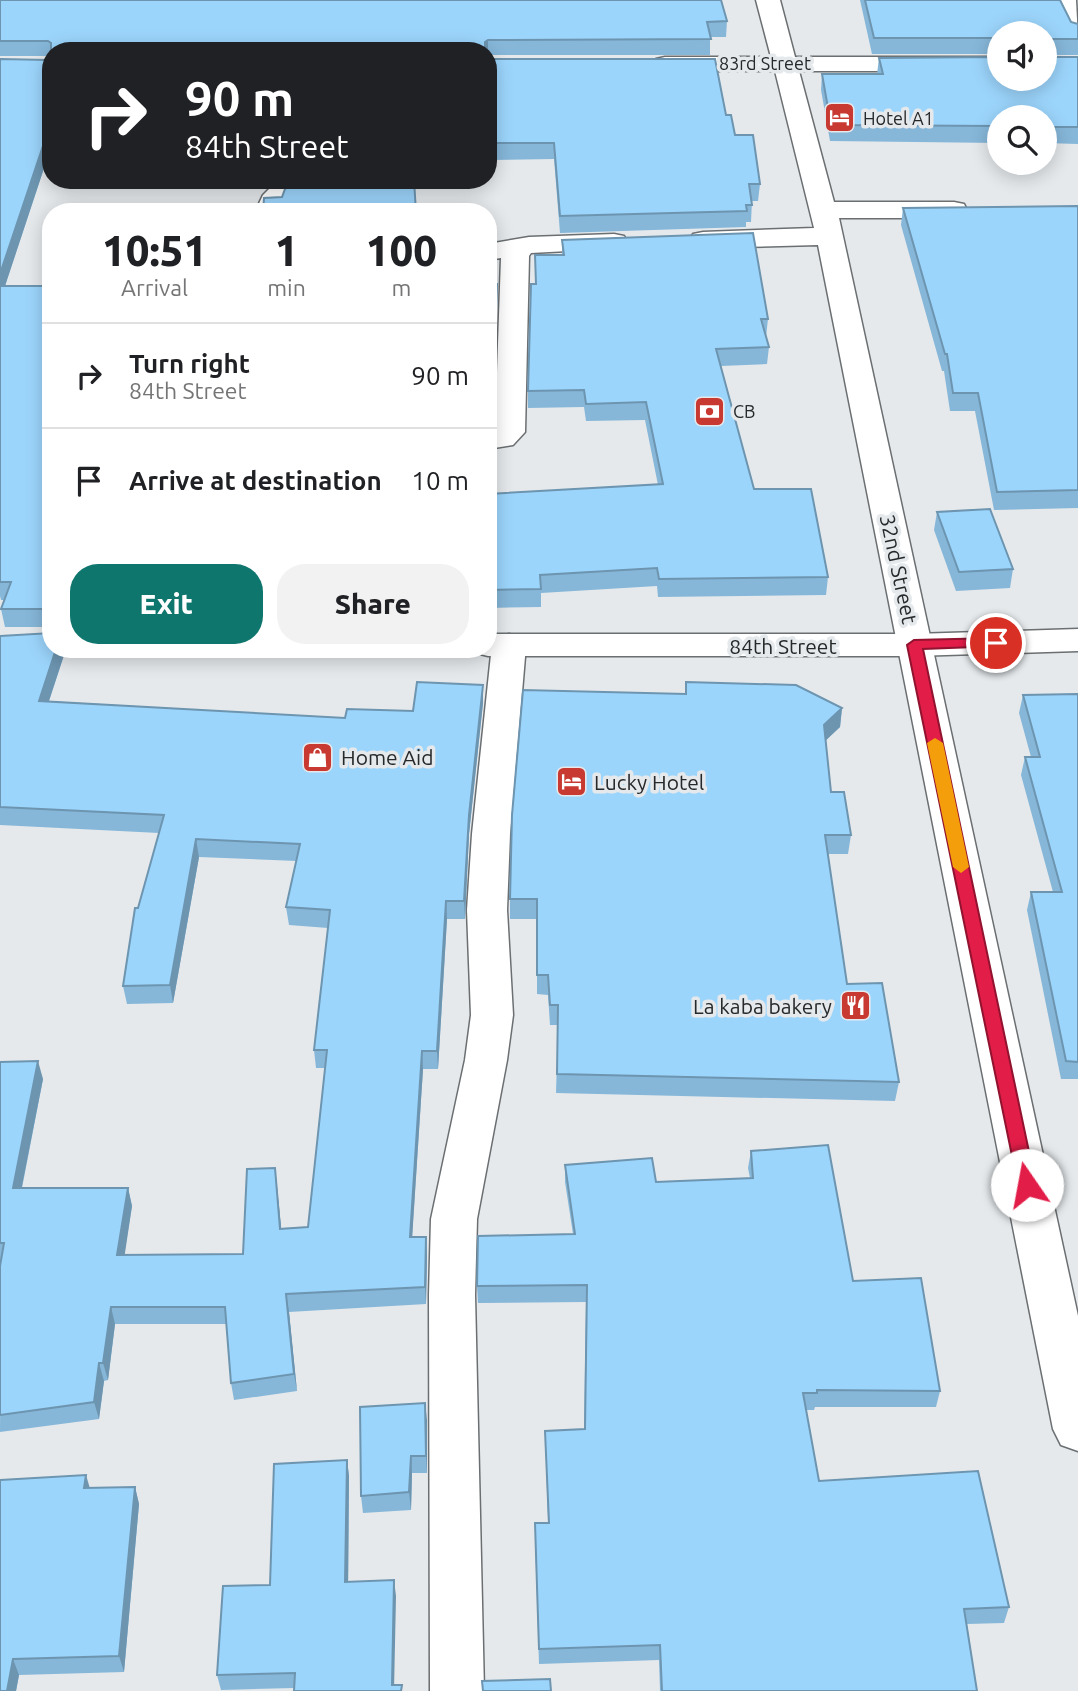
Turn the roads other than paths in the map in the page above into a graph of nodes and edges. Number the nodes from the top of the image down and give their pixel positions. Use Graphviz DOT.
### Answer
graph roads {
  1 [pos="768,0"];
  2 [pos="1064,0"];
  3 [pos="1078,32"];
  4 [pos="784,63"];
  5 [pos="636,64"];
  6 [pos="987,64"];
  7 [pos="285,189"];
  8 [pos="271,203"];
  9 [pos="984,210"];
  10 [pos="826,223"];
  11 [pos="684,240"];
  12 [pos="643,242"];
  13 [pos="521,248"];
  14 [pos="497,251"];
  15 [pos="497,439"];
  16 [pos="1078,640"];
  17 [pos="499,645"];
  18 [pos="914,645"];
  19 [pos="1078,1429"];
  20 [pos="457,1691"];
  1 -- 4 [label="street, 32nd Street"];
  2 -- 3 [label="street"];
  4 -- 5 [label="street, 83rd Street"];
  4 -- 6 [label="street, 83rd Street"];
  4 -- 10 [label="street, 32nd Street"];
  7 -- 8 [label="street"];
  9 -- 10 [label="street"];
  10 -- 11 [label="street"];
  10 -- 18 [label="street, 32nd Street"];
  12 -- 13 [label="street"];
  13 -- 14 [label="street"];
  13 -- 15 [label="street"];
  16 -- 18 [label="street, 84th Street"];
  17 -- 18 [label="street, 84th Street"];
  17 -- 20 [label="street"];
  18 -- 19 [label="street, 32nd Street"];
}
